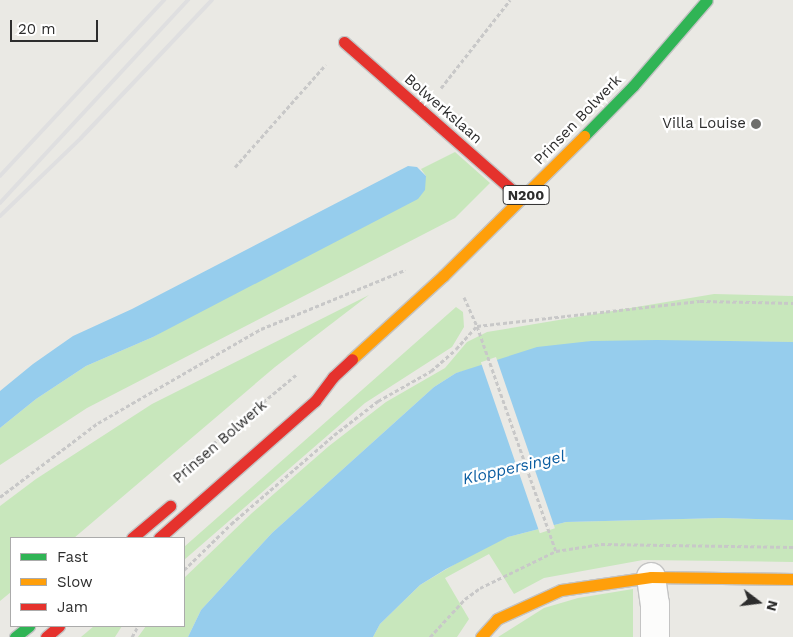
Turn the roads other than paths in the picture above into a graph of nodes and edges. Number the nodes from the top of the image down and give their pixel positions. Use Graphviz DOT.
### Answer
graph roads {
  1 [pos="707,0"];
  2 [pos="344,42"];
  3 [pos="522,200"];
  4 [pos="333,377"];
  5 [pos="311,387"];
  6 [pos="177,500"];
  7 [pos="133,537"];
  8 [pos="160,537"];
  9 [pos="651,577"];
  10 [pos="793,579"];
  11 [pos="28,627"];
  12 [pos="58,627"];
  13 [pos="15,637"];
  14 [pos="46,637"];
  15 [pos="481,637"];
  16 [pos="655,637"];
  1 -- 3 [label="main road, Prinsen Bolwerk / N200"];
  2 -- 3 [label="main road, Bolwerkslaan"];
  3 -- 4 [label="main road, Prinsen Bolwerk / N200"];
  4 -- 5 [label="main road, Prinsen Bolwerk / N200"];
  4 -- 8 [label="main road, Prinsen Bolwerk / N200"];
  6 -- 7 [label="main road, Prinsen Bolwerk"];
  9 -- 10 [label="main road"];
  9 -- 15 [label="main road"];
  9 -- 16 [label="street"];
  11 -- 13 [label="main road"];
  12 -- 14 [label="main road"];
}
